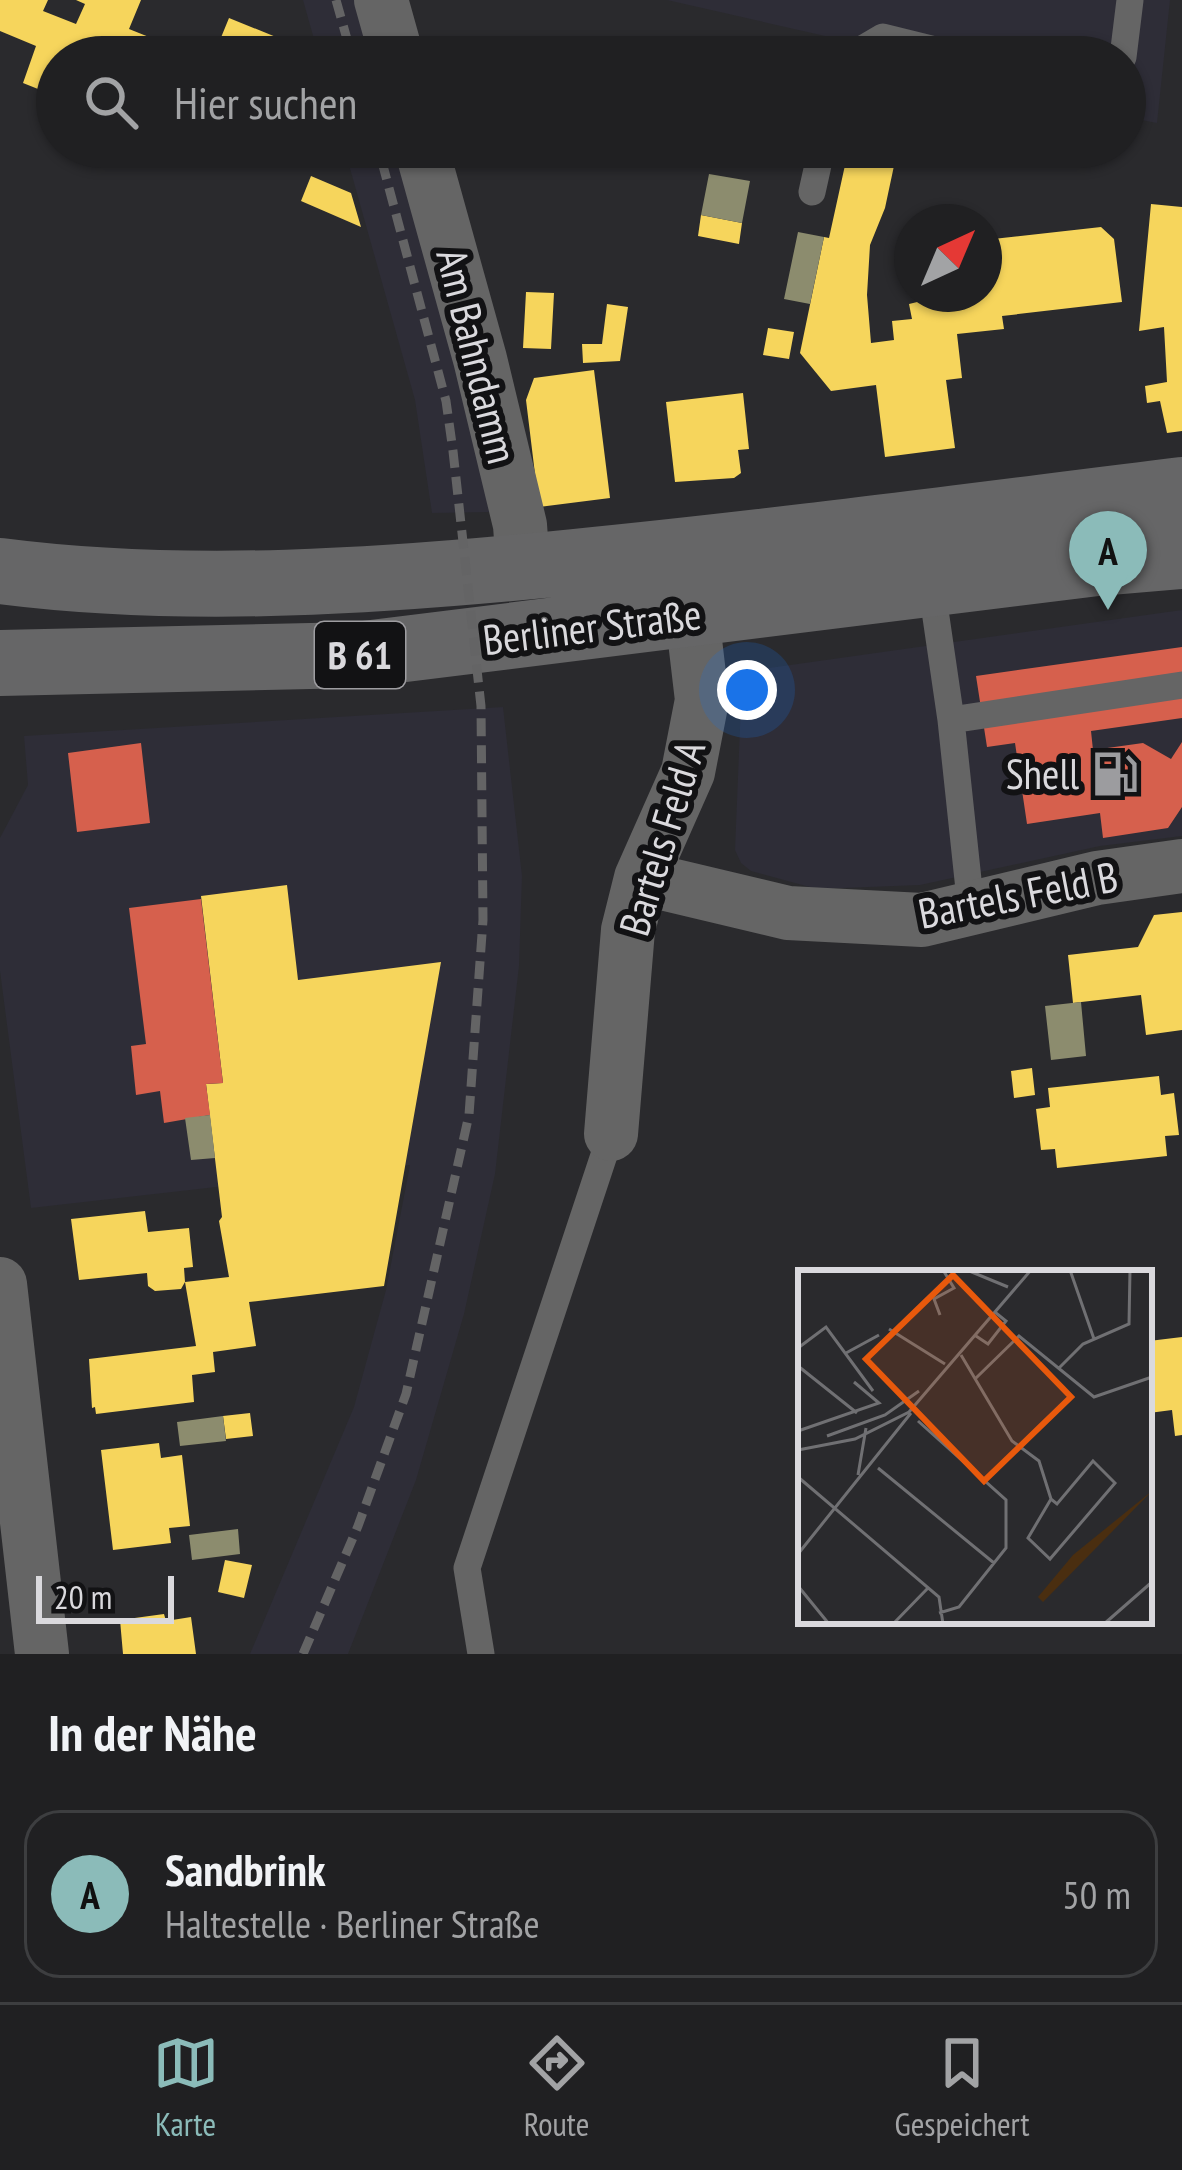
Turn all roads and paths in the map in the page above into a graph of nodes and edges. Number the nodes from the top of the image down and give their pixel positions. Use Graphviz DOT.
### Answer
graph roads {
  1 [pos="381,0"];
  2 [pos="1130,0"];
  3 [pos="391,36"];
  4 [pos="1126,36"];
  5 [pos="427,168"];
  6 [pos="817,168"];
  7 [pos="812,192"];
  8 [pos="1182,490"];
  9 [pos="1182,556"];
  10 [pos="523,567"];
  11 [pos="0,571"];
  12 [pos="931,583"];
  13 [pos="692,614"];
  14 [pos="0,663"];
  15 [pos="1182,686"];
  16 [pos="952,720"];
  17 [pos="1182,866"];
  18 [pos="641,878"];
  19 [pos="971,908"];
  20 [pos="611,1134"];
  21 [pos="0,1284"];
  22 [pos="42,1654"];
  23 [pos="481,1654"];
  1 -- 3 [label="street"];
  2 -- 4 [label="lane"];
  5 -- 10 [label="street, Am Bahndamm"];
  6 -- 7 [label="lane"];
  8 -- 10 [label="main road, Berliner Straße / B 61"];
  9 -- 12 [label="main road, Berliner Straße / B 61"];
  10 -- 11 [label="main road, Berliner Straße / B 61"];
  12 -- 13 [label="main road, Berliner Straße / B 61"];
  12 -- 16 [label="lane"];
  13 -- 14 [label="main road, Berliner Straße / B 61"];
  13 -- 18 [label="street, Bartels Feld A"];
  15 -- 16 [label="lane"];
  16 -- 19 [label="lane"];
  17 -- 19 [label="street, Bartels Feld B"];
  18 -- 19 [label="street, Bartels Feld B"];
  18 -- 20 [label="street, Bartels Feld A"];
  20 -- 23 [label="lane"];
  21 -- 22 [label="street"];
}
